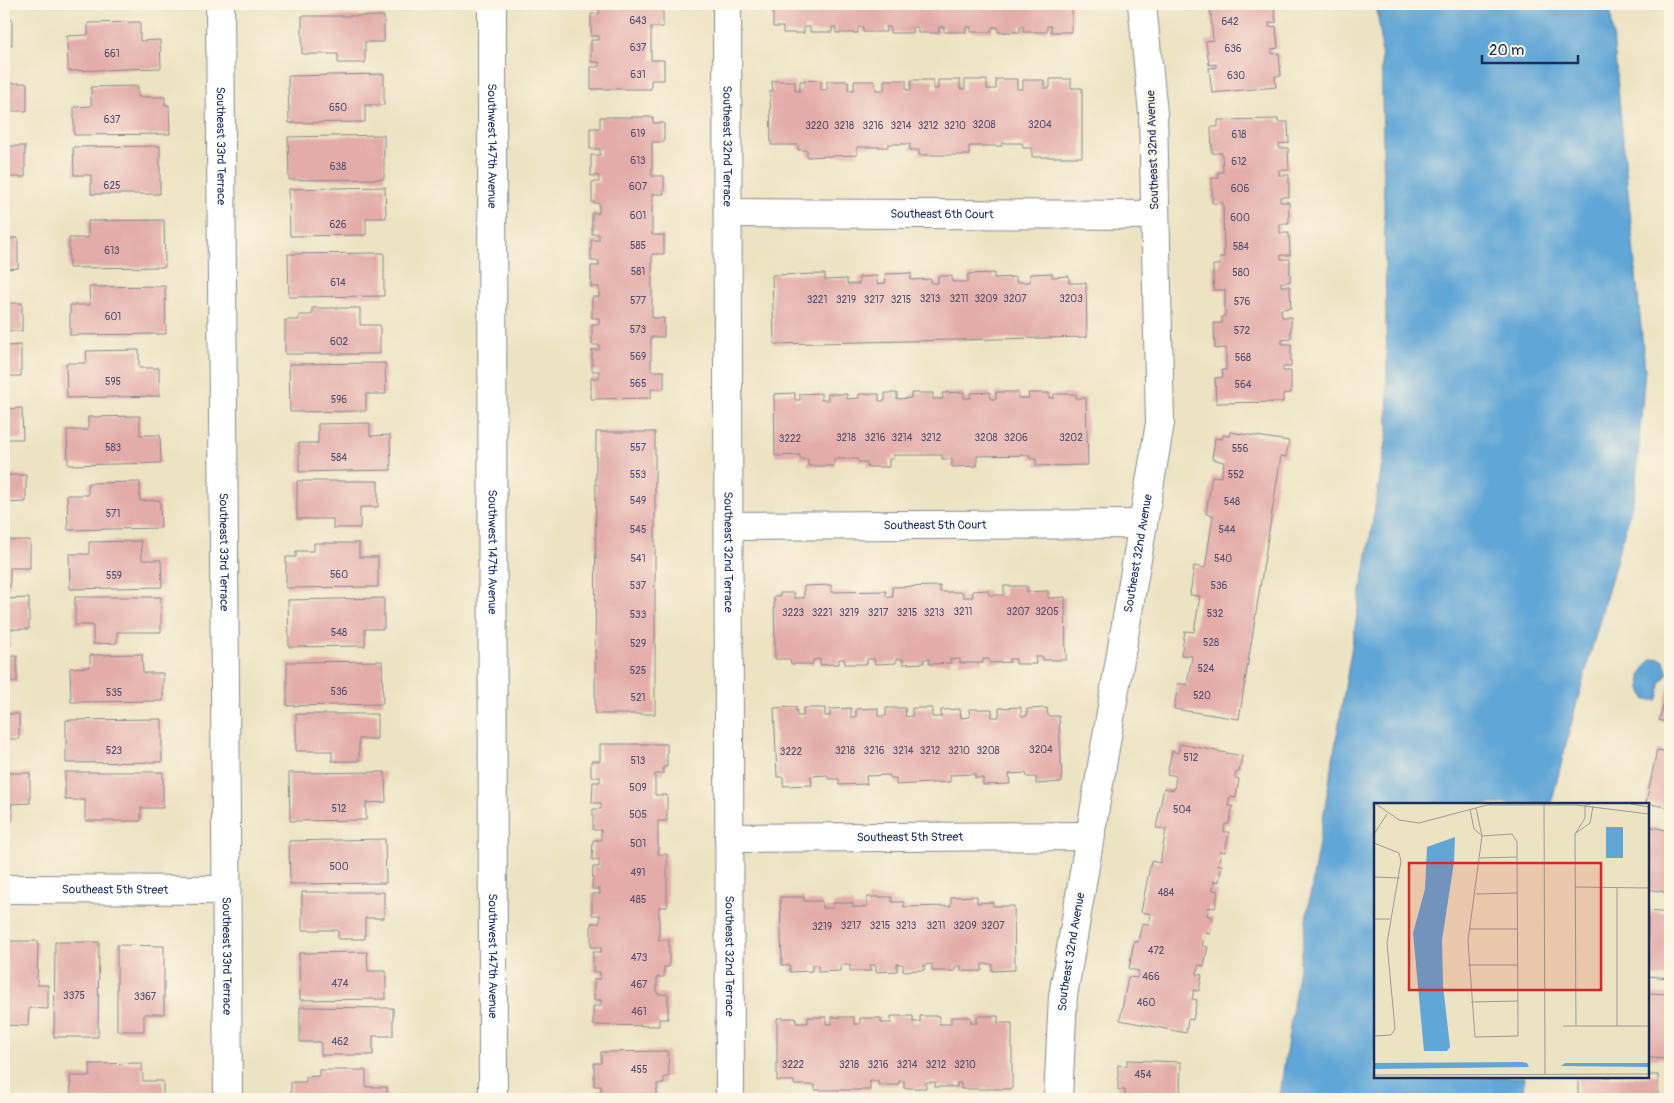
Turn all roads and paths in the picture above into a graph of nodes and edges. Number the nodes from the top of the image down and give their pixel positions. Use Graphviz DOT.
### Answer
graph roads {
  1 [pos="220,4"];
  2 [pos="492,4"];
  3 [pos="727,4"];
  4 [pos="1142,4"];
  5 [pos="728,213"];
  6 [pos="1155,215"];
  7 [pos="1143,524"];
  8 [pos="728,526"];
  9 [pos="1091,836"];
  10 [pos="729,838"];
  11 [pos="4,888"];
  12 [pos="226,890"];
  13 [pos="228,1099"];
  14 [pos="493,1099"];
  15 [pos="730,1099"];
  16 [pos="1058,1099"];
  1 -- 12 [label="street, Southeast 33rd Terrace"];
  2 -- 14 [label="street, Southwest 147th Avenue"];
  3 -- 5 [label="street, Southeast 32nd Terrace"];
  4 -- 6 [label="street, Southeast 32nd Avenue"];
  5 -- 6 [label="street, Southeast 6th Court"];
  5 -- 8 [label="street, Southeast 32nd Terrace"];
  6 -- 7 [label="street, Southeast 32nd Avenue"];
  7 -- 8 [label="street, Southeast 5th Court"];
  7 -- 9 [label="street, Southeast 32nd Avenue"];
  8 -- 10 [label="street, Southeast 32nd Terrace"];
  9 -- 10 [label="street, Southeast 5th Street"];
  9 -- 16 [label="street, Southeast 32nd Avenue"];
  10 -- 15 [label="street, Southeast 32nd Terrace"];
  11 -- 12 [label="street, Southeast 5th Street"];
  12 -- 13 [label="street, Southeast 33rd Terrace"];
}
